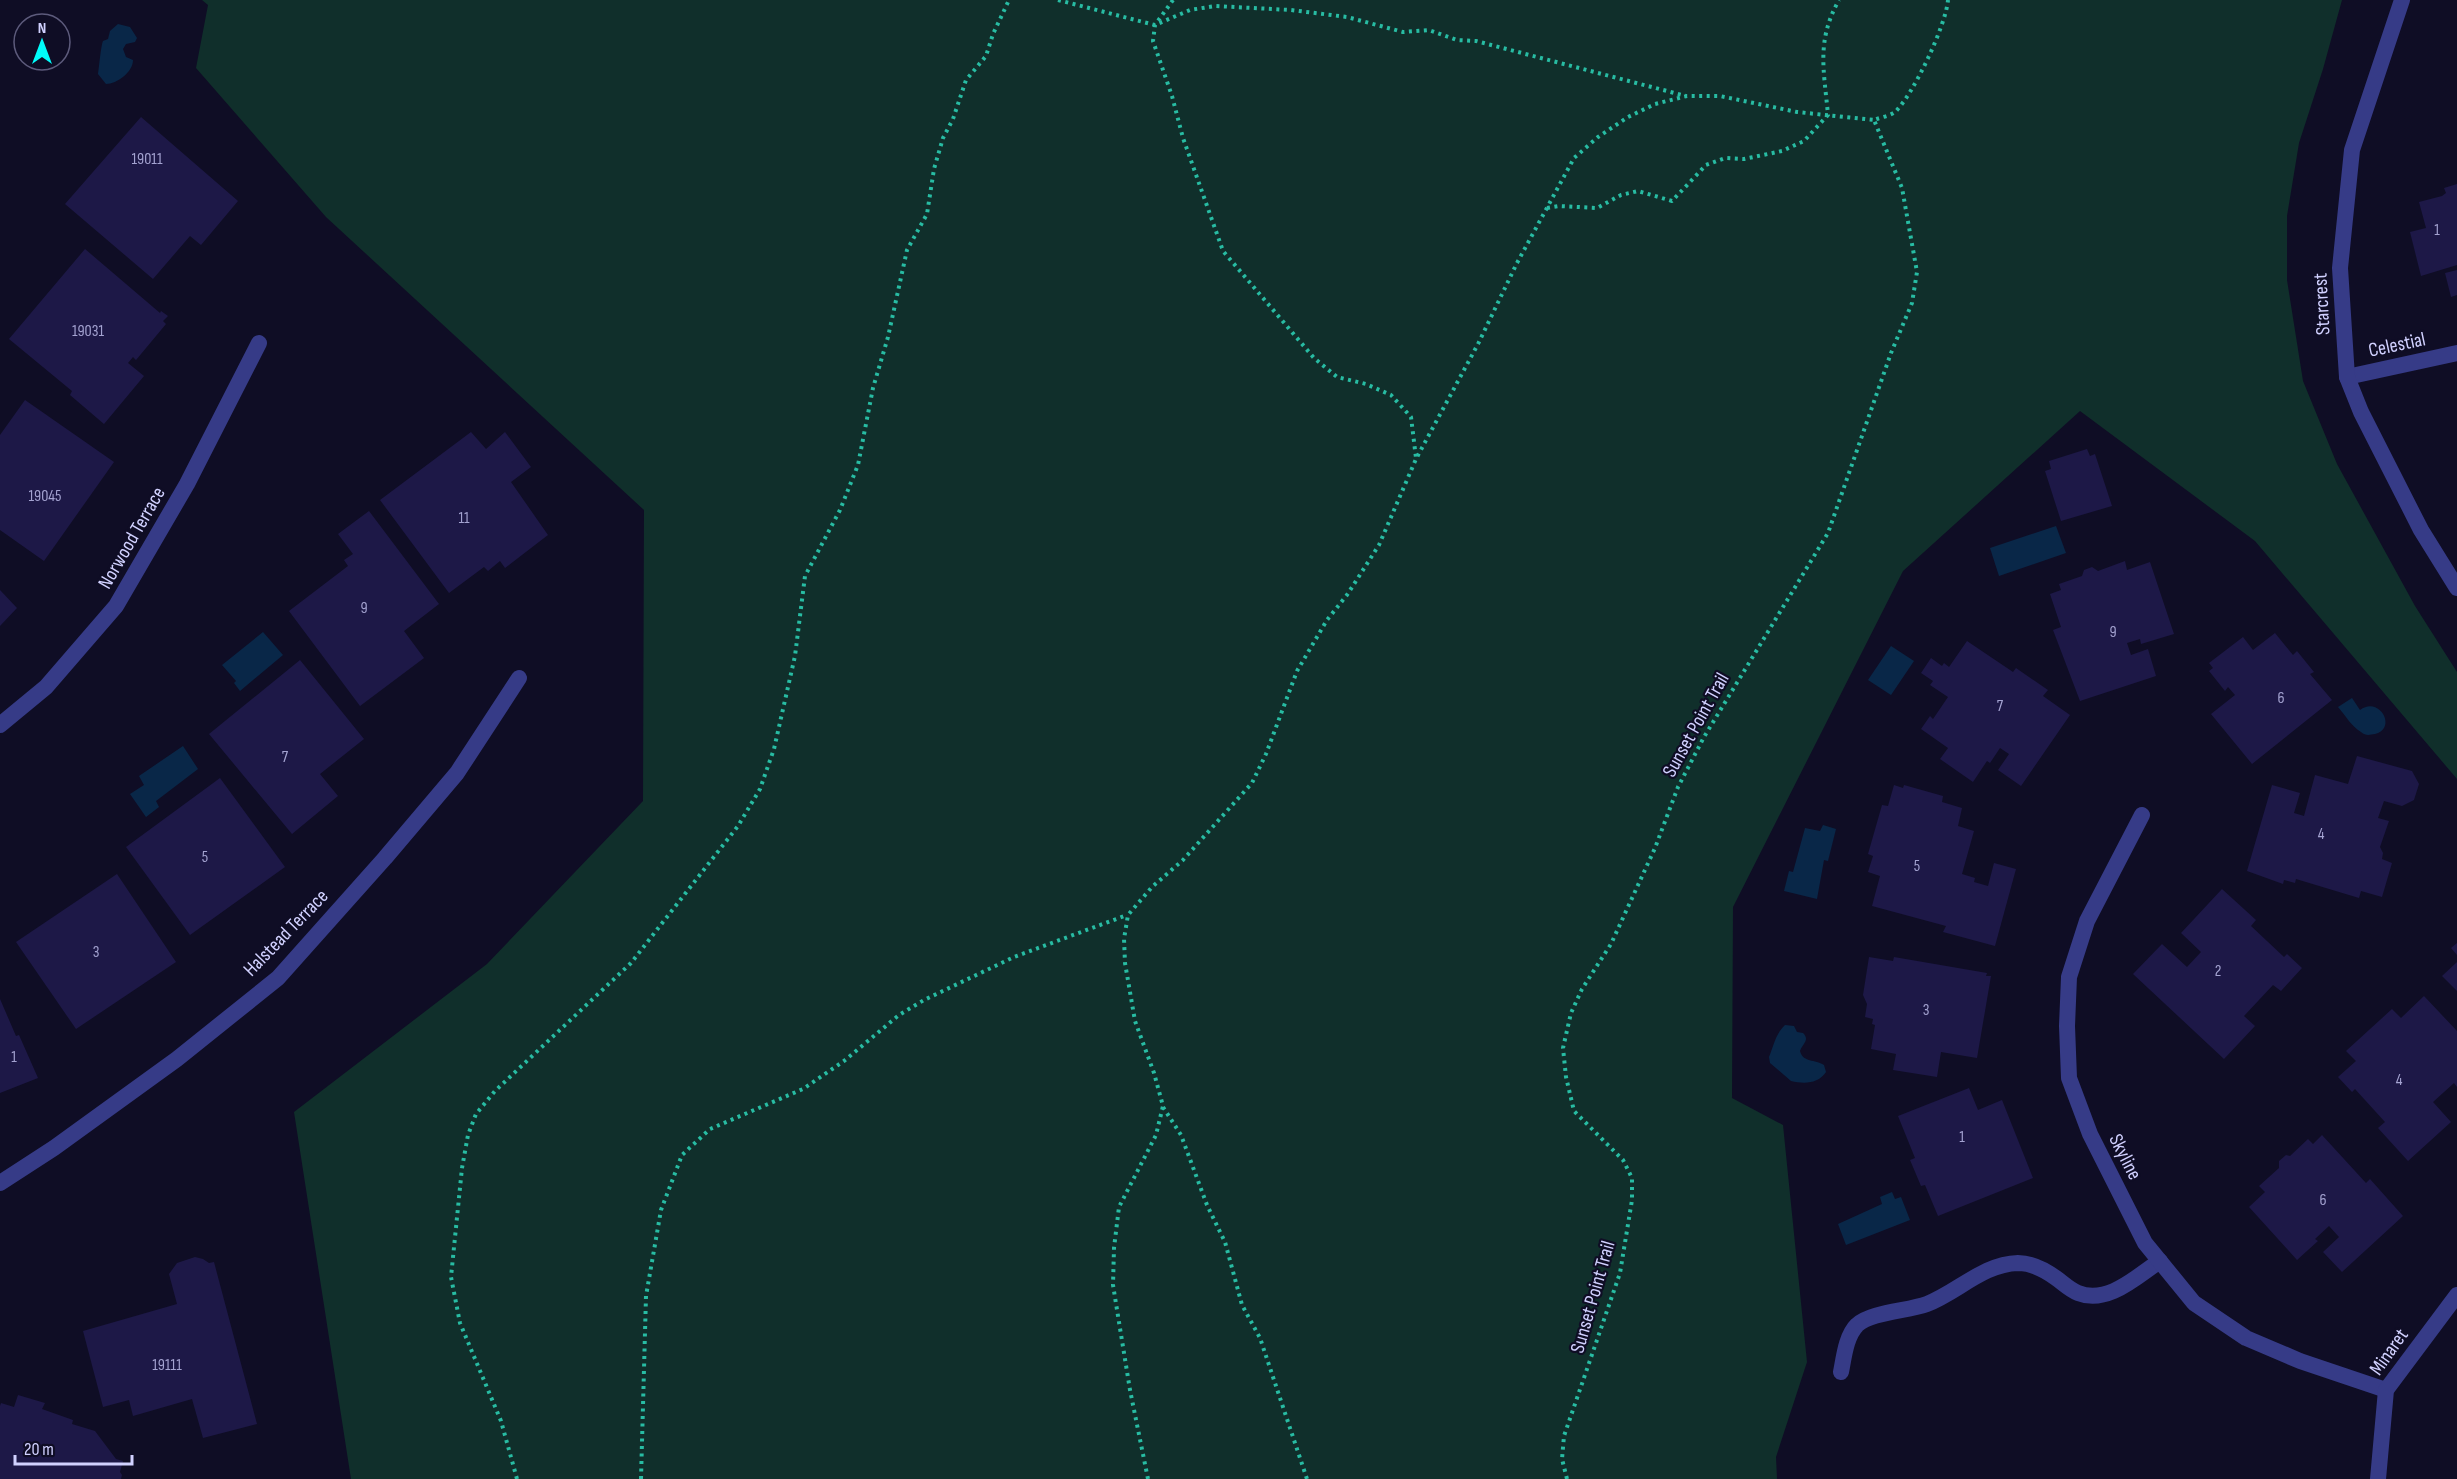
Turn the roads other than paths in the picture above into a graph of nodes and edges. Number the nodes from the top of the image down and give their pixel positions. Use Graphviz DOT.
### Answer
graph roads {
  1 [pos="2402,0"];
  2 [pos="259,343"];
  3 [pos="2457,353"];
  4 [pos="2347,377"];
  5 [pos="2457,588"];
  6 [pos="519,678"];
  7 [pos="0,725"];
  8 [pos="2142,815"];
  9 [pos="0,1183"];
  10 [pos="2160,1261"];
  11 [pos="2457,1295"];
  12 [pos="1841,1372"];
  13 [pos="2386,1390"];
  14 [pos="2378,1479"];
  1 -- 4 [label="street, Starcrest"];
  2 -- 7 [label="street, Norwood Terrace"];
  3 -- 4 [label="street, Celestial"];
  4 -- 5 [label="street, Starcrest"];
  6 -- 9 [label="street, Halstead Terrace"];
  8 -- 10 [label="street, Skyline"];
  10 -- 12 [label="street"];
  10 -- 13 [label="street, Skyline"];
  11 -- 13 [label="street, Minaret"];
  13 -- 14 [label="street, Minaret"];
}
